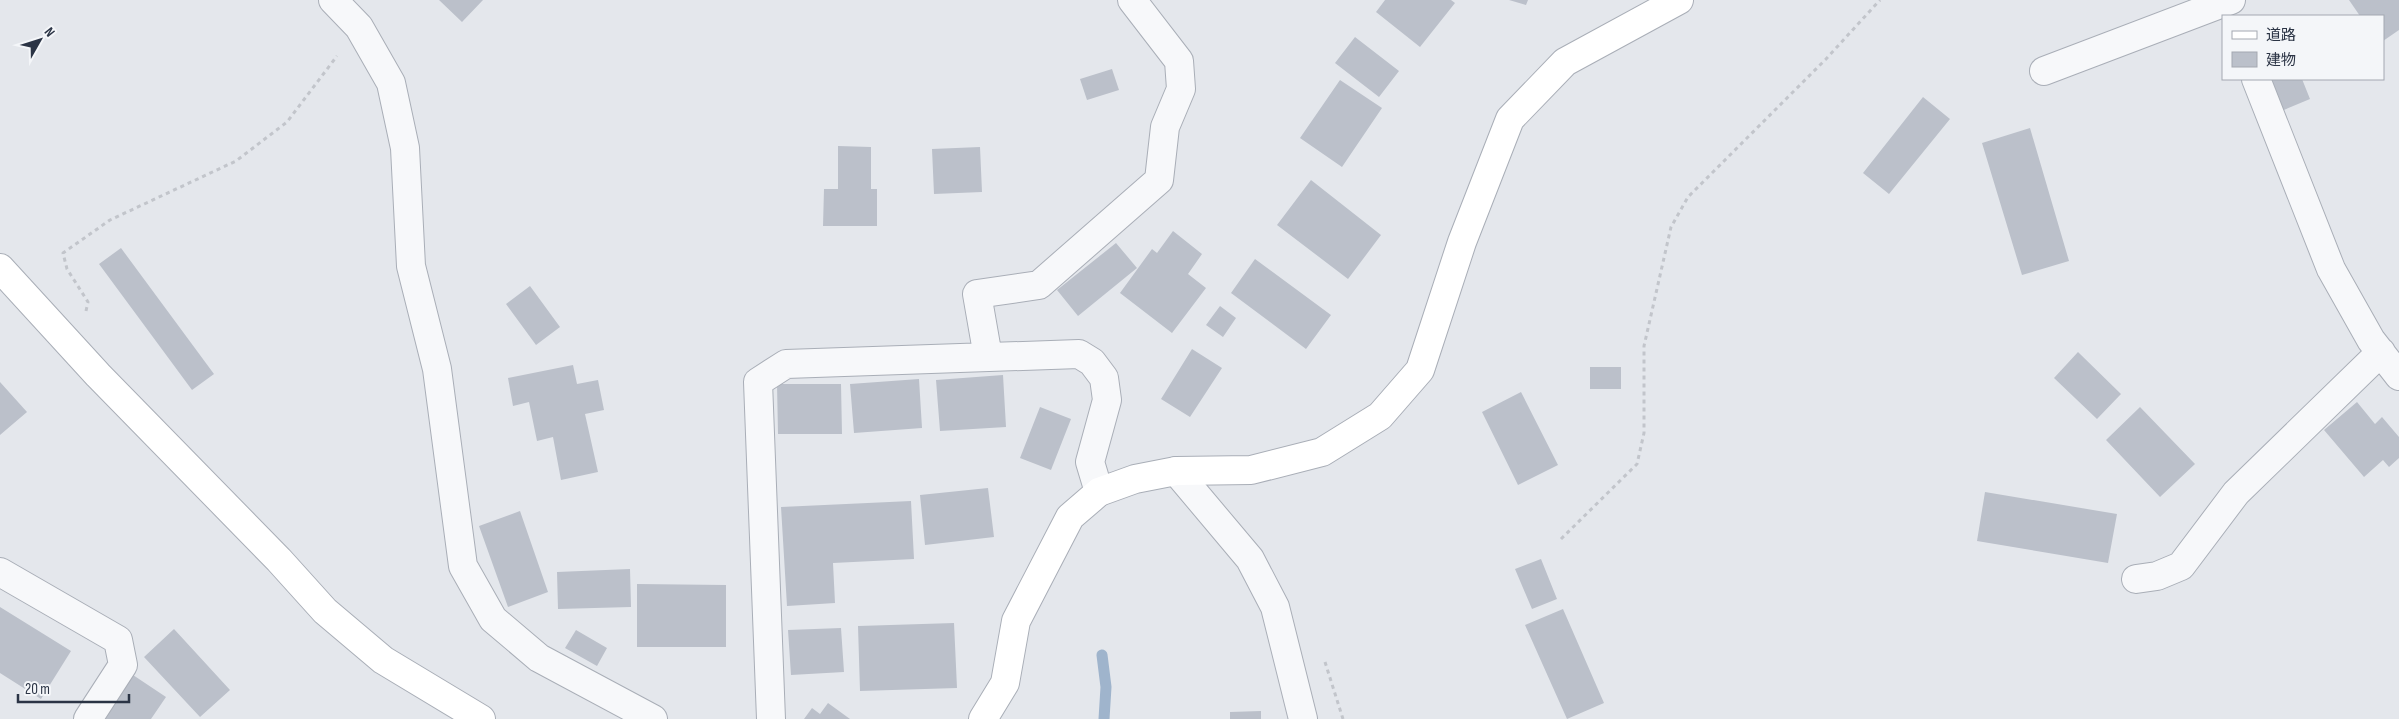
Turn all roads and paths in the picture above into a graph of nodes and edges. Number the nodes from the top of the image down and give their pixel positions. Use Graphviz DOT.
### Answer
graph roads {
  1 [pos="333,0"];
  2 [pos="1132,0"];
  3 [pos="1679,0"];
  4 [pos="1880,0"];
  5 [pos="2231,0"];
  6 [pos="2236,15"];
  7 [pos="359,27"];
  8 [pos="2044,71"];
  9 [pos="2256,80"];
  10 [pos="0,268"];
  11 [pos="76,351"];
  12 [pos="2381,352"];
  13 [pos="988,357"];
  14 [pos="2399,376"];
  15 [pos="1176,472"];
  16 [pos="1098,492"];
  17 [pos="1561,539"];
  18 [pos="0,572"];
  19 [pos="2136,579"];
  20 [pos="88,719"];
  21 [pos="481,719"];
  22 [pos="653,719"];
  23 [pos="771,719"];
  24 [pos="983,719"];
  25 [pos="1303,719"];
  1 -- 7 [label="street"];
  2 -- 13 [label="street"];
  3 -- 15 [label="street"];
  4 -- 17 [label="path"];
  5 -- 6 [label="street"];
  5 -- 8 [label="street"];
  7 -- 11 [label="path"];
  7 -- 22 [label="street"];
  9 -- 12 [label="street"];
  10 -- 11 [label="street"];
  11 -- 21 [label="street"];
  12 -- 14 [label="street"];
  12 -- 19 [label="street"];
  13 -- 16 [label="street"];
  13 -- 23 [label="street"];
  15 -- 16 [label="street"];
  15 -- 25 [label="street"];
  16 -- 24 [label="street"];
  18 -- 20 [label="street"];
}
